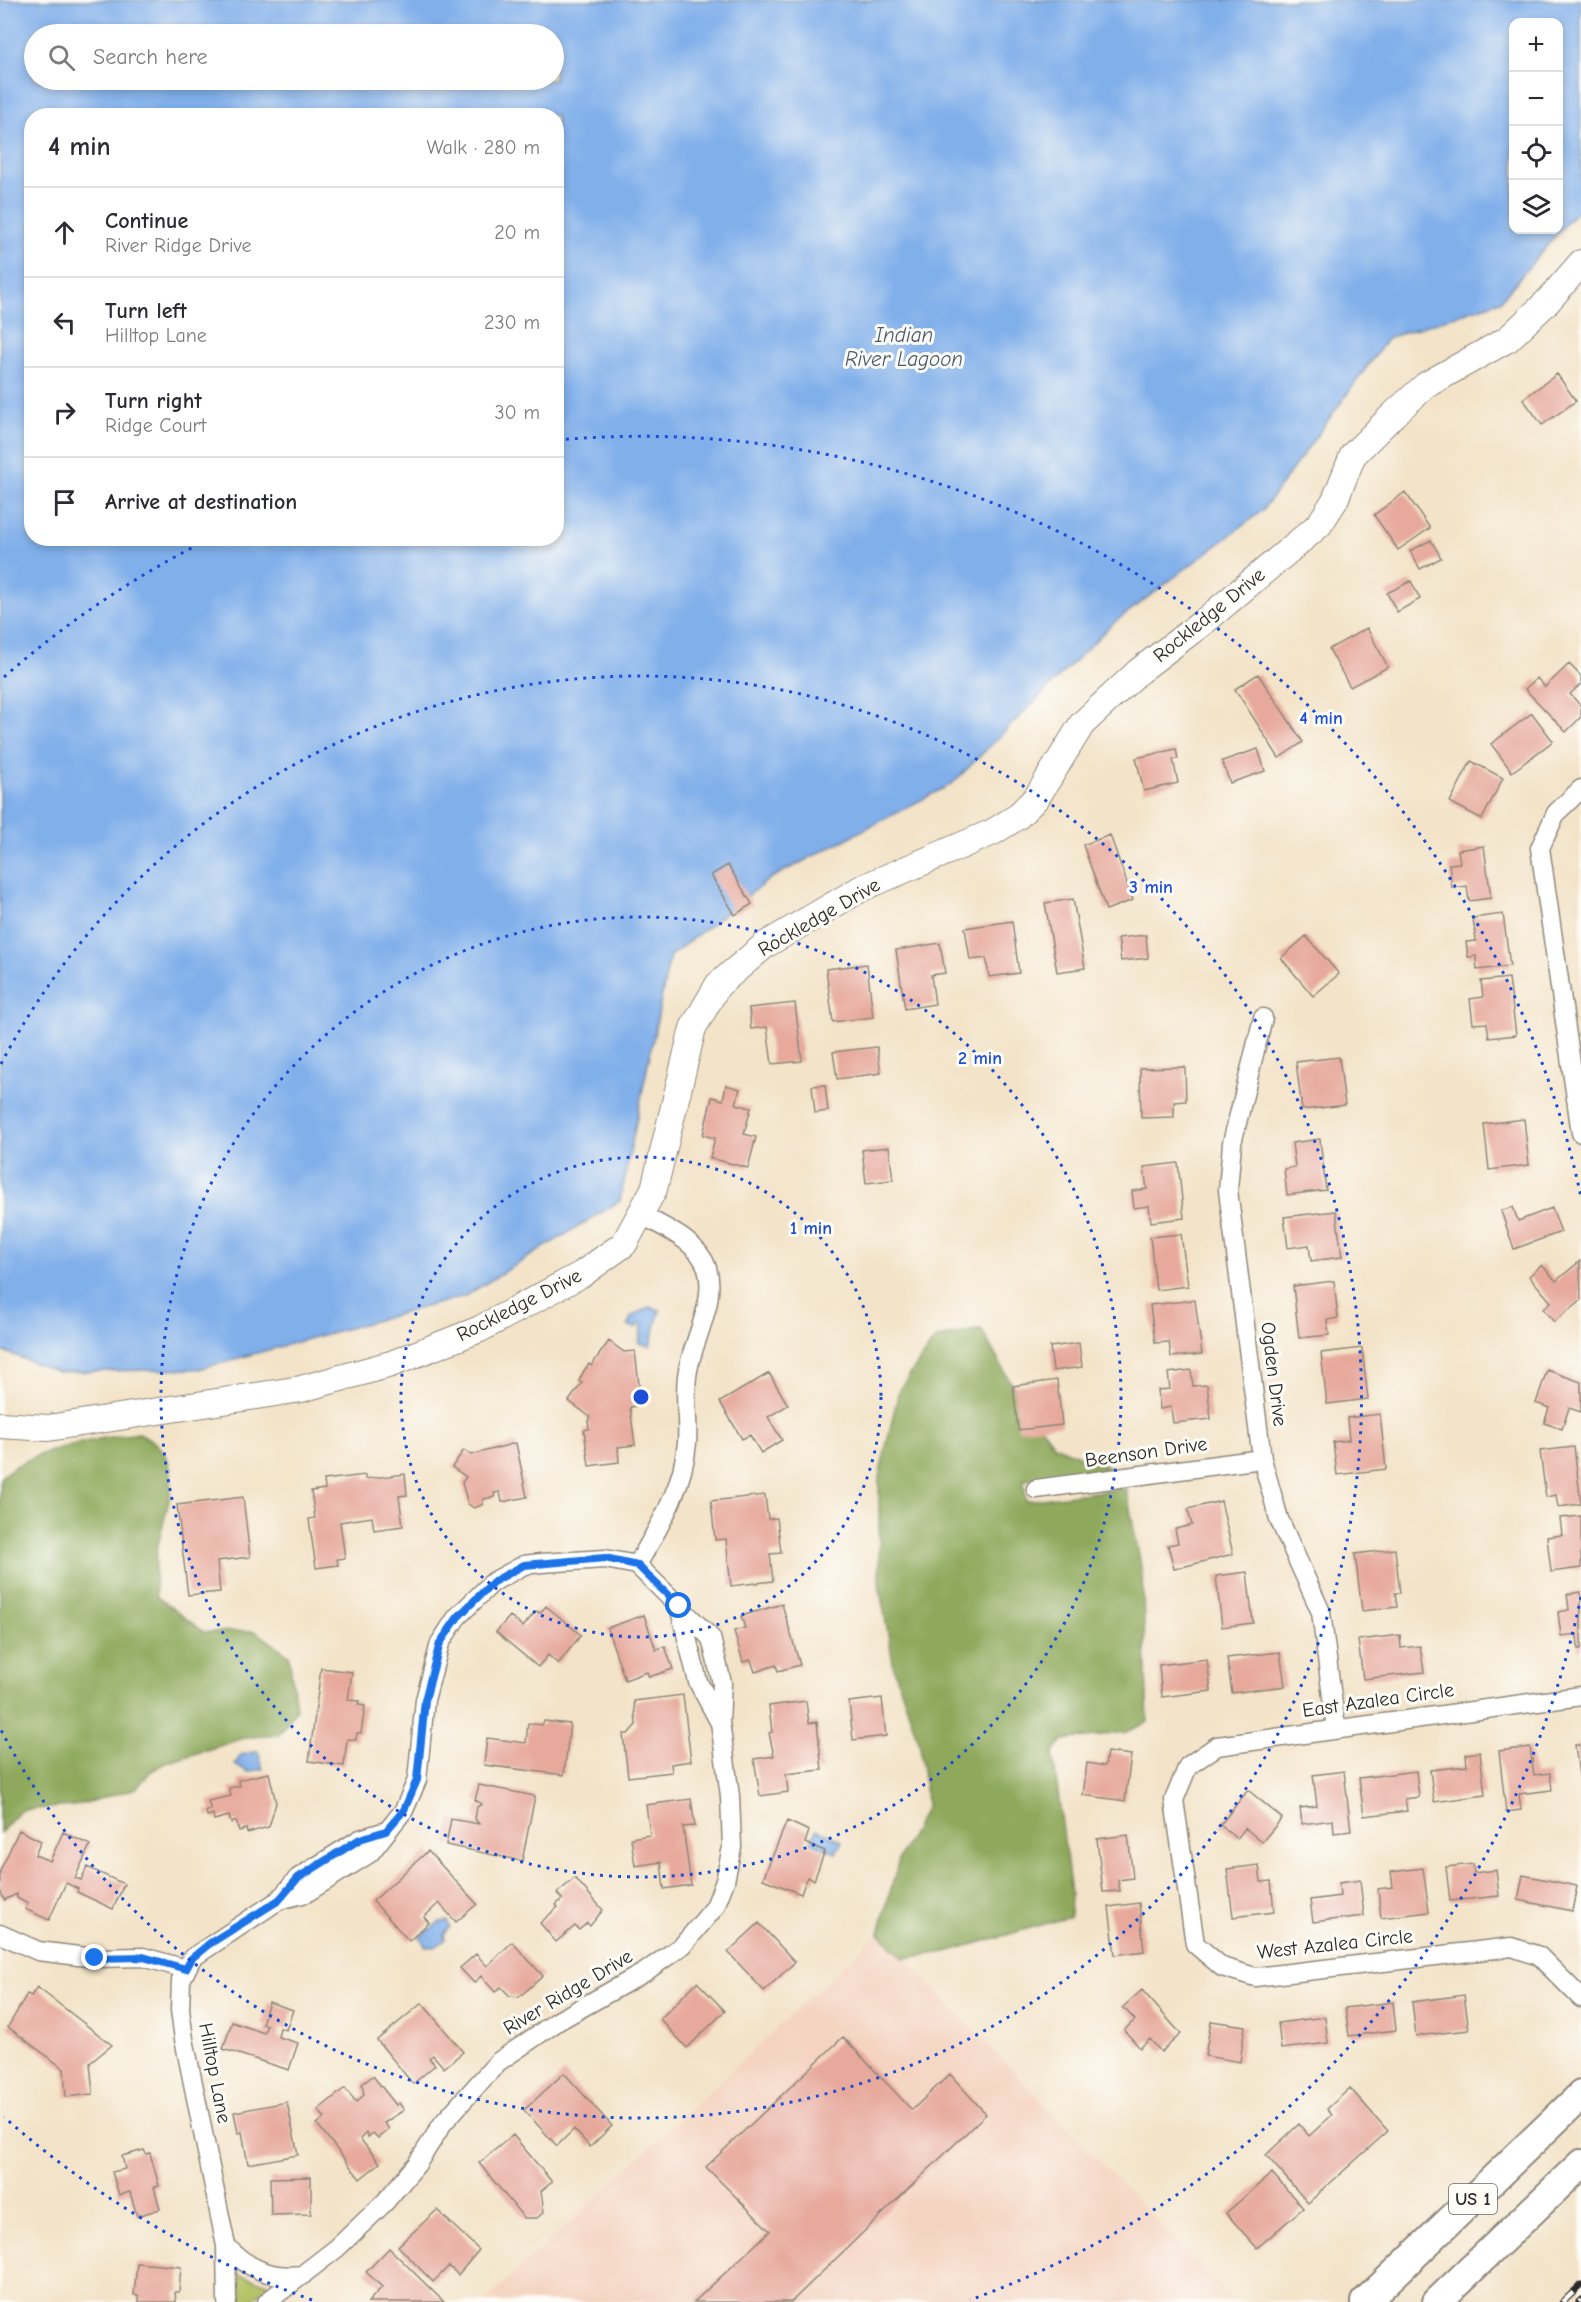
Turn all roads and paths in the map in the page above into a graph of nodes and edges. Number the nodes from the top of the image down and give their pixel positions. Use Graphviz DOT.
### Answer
graph roads {
  1 [pos="1581,263"];
  2 [pos="1581,789"];
  3 [pos="1263,1018"];
  4 [pos="1581,1133"];
  5 [pos="640,1214"];
  6 [pos="0,1425"];
  7 [pos="1262,1459"];
  8 [pos="1036,1489"];
  9 [pos="637,1565"];
  10 [pos="1581,1696"];
  11 [pos="1336,1728"];
  12 [pos="1188,1766"];
  13 [pos="0,1934"];
  14 [pos="186,1969"];
  15 [pos="1581,1998"];
  16 [pos="1581,2095"];
  17 [pos="1581,2164"];
  18 [pos="226,2246"];
  19 [pos="303,2275"];
  20 [pos="227,2302"];
  21 [pos="267,2302"];
  22 [pos="1365,2302"];
  23 [pos="1437,2302"];
  1 -- 5 [label="street, Rockledge Drive"];
  2 -- 4 [label="street"];
  3 -- 7 [label="street, Ogden Drive"];
  5 -- 6 [label="street, Rockledge Drive"];
  5 -- 9 [label="street"];
  7 -- 8 [label="street, Beenson Drive"];
  7 -- 11 [label="street, Ogden Drive"];
  9 -- 14 [label="street"];
  9 -- 19 [label="street, River Ridge Drive"];
  10 -- 11 [label="street, East Azalea Circle"];
  11 -- 12 [label="street, East Azalea Circle"];
  12 -- 15 [label="street, West Azalea Circle"];
  13 -- 14 [label="street"];
  14 -- 18 [label="street, Hilltop Lane"];
  16 -- 22 [label="main road, US 1"];
  17 -- 23 [label="main road, US 1"];
  18 -- 19 [label="street"];
  18 -- 20 [label="street, Hilltop Lane"];
  19 -- 21 [label="street, River Ridge Drive"];
}
